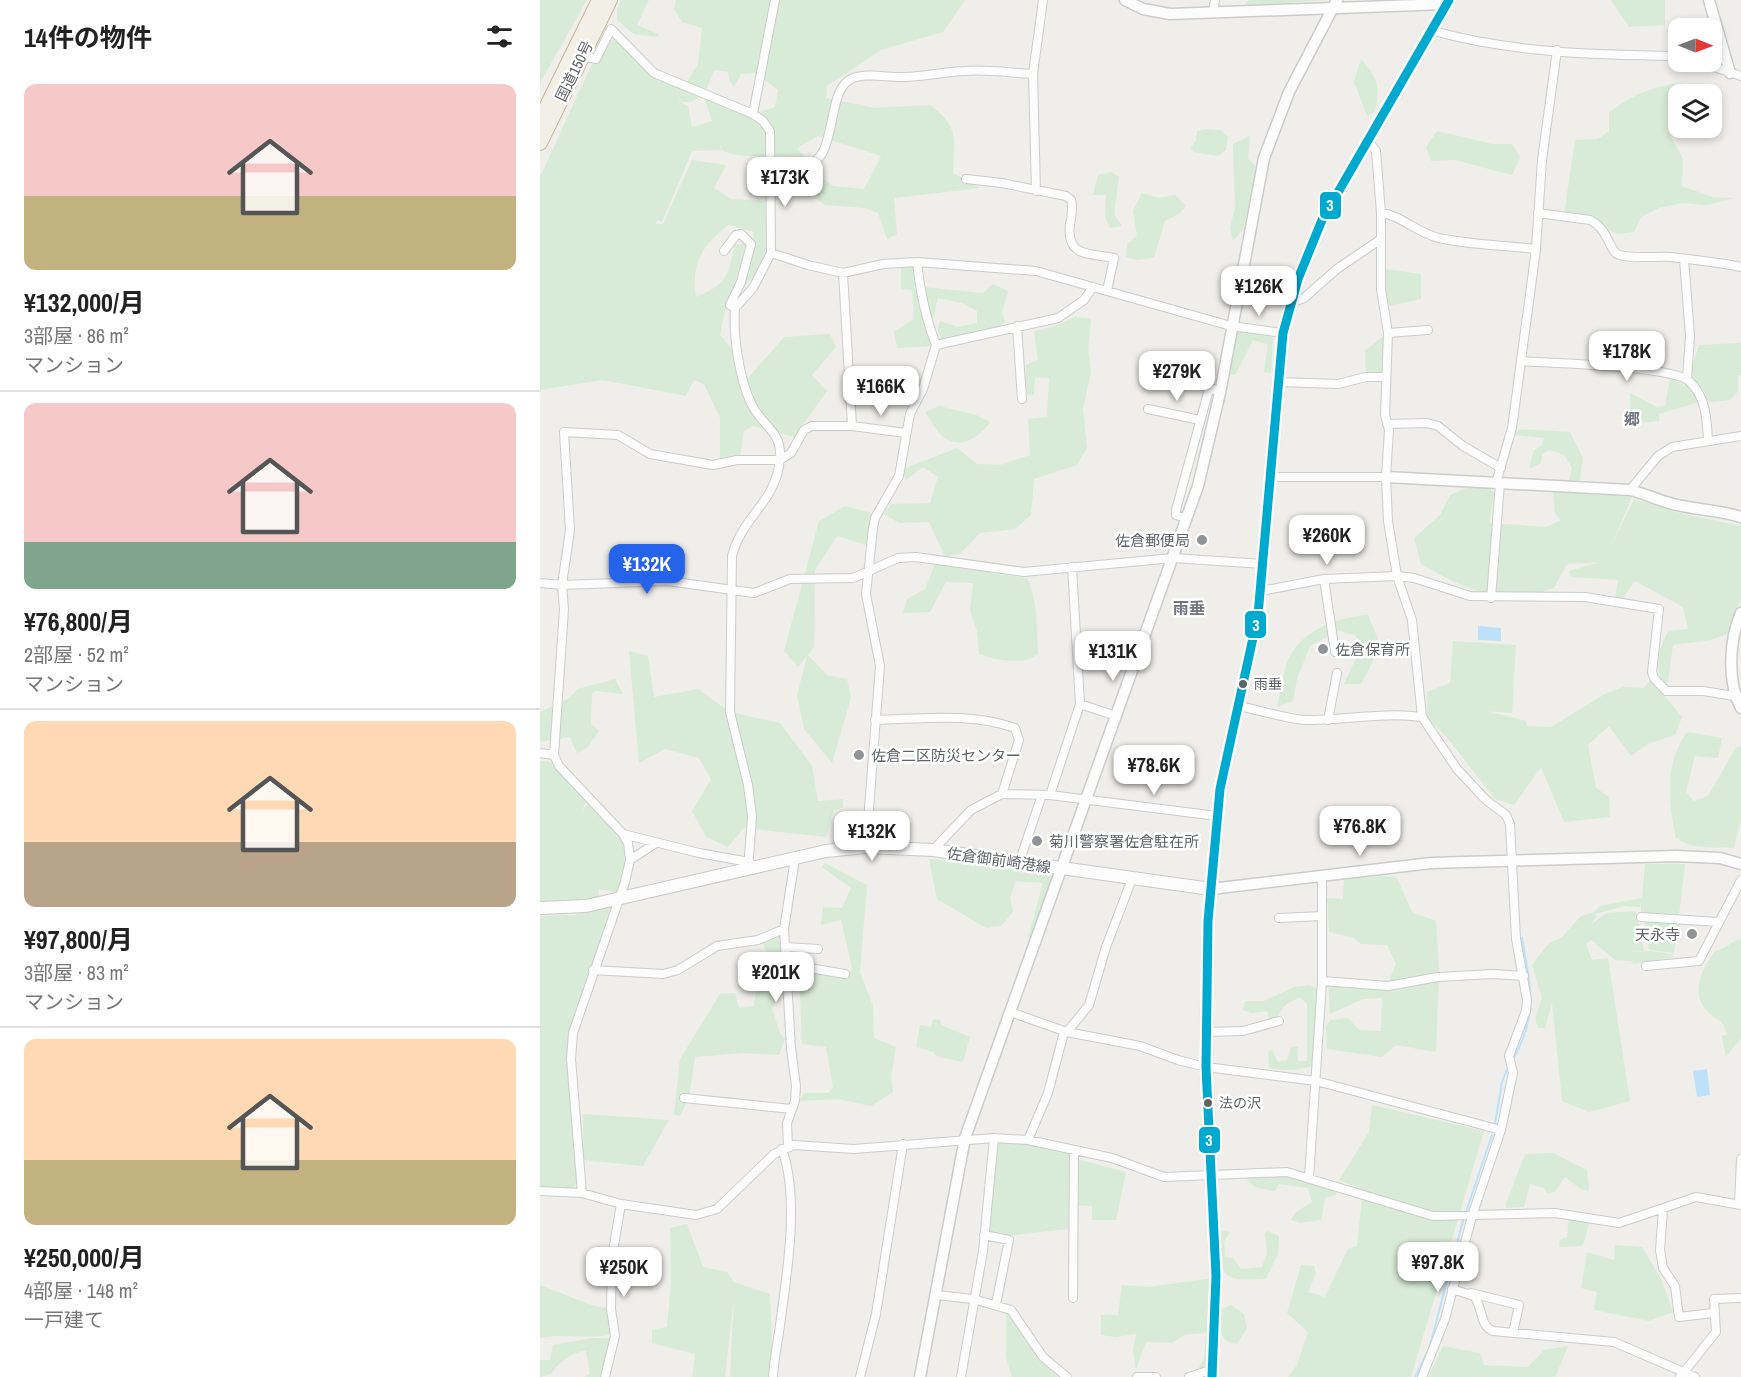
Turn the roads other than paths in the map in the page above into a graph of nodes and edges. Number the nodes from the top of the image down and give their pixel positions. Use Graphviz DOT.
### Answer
graph roads {
  1 [pos="599,0"];
  2 [pos="609,0"];
  3 [pos="775,0"];
  4 [pos="1043,0"];
  5 [pos="1125,0"];
  6 [pos="1215,0"];
  7 [pos="1709,0"];
  8 [pos="1448,2"];
  9 [pos="1331,4"];
  10 [pos="1213,12"];
  11 [pos="1430,30"];
  12 [pos="1723,48"];
  13 [pos="1557,50"];
  14 [pos="582,56"];
  15 [pos="1668,56"];
  16 [pos="1033,74"];
  17 [pos="1736,74"];
  18 [pos="753,114"];
  19 [pos="540,120"];
  20 [pos="1367,139"];
  21 [pos="540,143"];
  22 [pos="772,163"];
  23 [pos="966,179"];
  24 [pos="1036,191"];
  25 [pos="1381,213"];
  26 [pos="1538,213"];
  27 [pos="1381,239"];
  28 [pos="1536,249"];
  29 [pos="724,251"];
  30 [pos="771,253"];
  31 [pos="1684,259"];
  32 [pos="917,262"];
  33 [pos="1741,267"];
  34 [pos="843,273"];
  35 [pos="1093,287"];
  36 [pos="1107,291"];
  37 [pos="1290,303"];
  38 [pos="735,308"];
  39 [pos="1017,326"];
  40 [pos="1231,326"];
  41 [pos="1428,330"];
  42 [pos="1283,333"];
  43 [pos="1388,333"];
  44 [pos="936,345"];
  45 [pos="1521,361"];
  46 [pos="1385,377"];
  47 [pos="1687,379"];
  48 [pos="1278,382"];
  49 [pos="1221,390"];
  50 [pos="1022,399"];
  51 [pos="1148,409"];
  52 [pos="1200,420"];
  53 [pos="1387,424"];
  54 [pos="852,426"];
  55 [pos="906,433"];
  56 [pos="1741,436"];
  57 [pos="1708,441"];
  58 [pos="780,460"];
  59 [pos="1501,468"];
  60 [pos="1270,477"];
  61 [pos="1386,477"];
  62 [pos="1498,483"];
  63 [pos="1630,490"];
  64 [pos="1741,517"];
  65 [pos="1186,518"];
  66 [pos="1173,558"];
  67 [pos="1263,564"];
  68 [pos="1072,567"];
  69 [pos="868,573"];
  70 [pos="1397,576"];
  71 [pos="1324,579"];
  72 [pos="540,583"];
  73 [pos="562,585"];
  74 [pos="1261,591"];
  75 [pos="733,592"];
  76 [pos="1491,598"];
  77 [pos="1741,613"];
  78 [pos="1077,652"];
  79 [pos="1335,652"];
  80 [pos="1133,666"];
  81 [pos="1337,674"];
  82 [pos="1738,696"];
  83 [pos="1080,704"];
  84 [pos="1238,706"];
  85 [pos="1741,708"];
  86 [pos="1116,716"];
  87 [pos="1422,717"];
  88 [pos="875,720"];
  89 [pos="1328,720"];
  90 [pos="540,753"];
  91 [pos="554,755"];
  92 [pos="1002,794"];
  93 [pos="1046,795"];
  94 [pos="1087,802"];
  95 [pos="1217,816"];
  96 [pos="623,834"];
  97 [pos="656,843"];
  98 [pos="866,847"];
  99 [pos="933,850"];
  100 [pos="795,859"];
  101 [pos="630,860"];
  102 [pos="1511,861"];
  103 [pos="1019,863"];
  104 [pos="1741,864"];
  105 [pos="749,865"];
  106 [pos="1063,869"];
  107 [pos="1322,876"];
  108 [pos="1132,879"];
  109 [pos="1741,880"];
  110 [pos="1211,889"];
  111 [pos="618,899"];
  112 [pos="540,908"];
  113 [pos="1322,916"];
  114 [pos="1641,917"];
  115 [pos="1279,918"];
  116 [pos="1718,922"];
  117 [pos="784,929"];
  118 [pos="785,947"];
  119 [pos="818,949"];
  120 [pos="786,964"];
  121 [pos="1646,966"];
  122 [pos="593,970"];
  123 [pos="845,974"];
  124 [pos="1524,976"];
  125 [pos="1322,981"];
  126 [pos="1010,1012"];
  127 [pos="1279,1021"];
  128 [pos="1065,1032"];
  129 [pos="1206,1032"];
  130 [pos="1206,1067"];
  131 [pos="1316,1081"];
  132 [pos="684,1098"];
  133 [pos="792,1109"];
  134 [pos="1501,1130"];
  135 [pos="994,1137"];
  136 [pos="965,1138"];
  137 [pos="1028,1140"];
  138 [pos="903,1144"];
  139 [pos="785,1148"];
  140 [pos="1074,1150"];
  141 [pos="1741,1159"];
  142 [pos="1210,1174"];
  143 [pos="1309,1178"];
  144 [pos="540,1191"];
  145 [pos="582,1193"];
  146 [pos="621,1204"];
  147 [pos="1740,1205"];
  148 [pos="1663,1209"];
  149 [pos="1467,1217"];
  150 [pos="984,1235"];
  151 [pos="1452,1289"];
  152 [pos="1470,1293"];
  153 [pos="937,1295"];
  154 [pos="1073,1298"];
  155 [pos="1741,1298"];
  156 [pos="973,1299"];
  157 [pos="996,1304"];
  158 [pos="1713,1313"];
  159 [pos="1513,1333"];
  160 [pos="1212,1373"];
  161 [pos="1681,1374"];
  162 [pos="605,1377"];
  163 [pos="773,1377"];
  164 [pos="860,1377"];
  165 [pos="920,1377"];
  166 [pos="961,1377"];
  167 [pos="1066,1377"];
  168 [pos="1137,1377"];
  169 [pos="1156,1377"];
  170 [pos="1189,1377"];
  171 [pos="1422,1377"];
  172 [pos="1695,1377"];
  1 -- 19 [label="highway, 国道150号"];
  2 -- 14 [label="highway, 国道150号"];
  3 -- 18 [label="street"];
  4 -- 16 [label="street"];
  5 -- 10 [label="street"];
  6 -- 10 [label="street"];
  7 -- 12 [label="street"];
  8 -- 9 [label="street"];
  8 -- 11 [label="main road"];
  9 -- 10 [label="street"];
  9 -- 40 [label="street"];
  11 -- 13 [label="street"];
  11 -- 20 [label="main road"];
  12 -- 17 [label="street"];
  13 -- 15 [label="street"];
  13 -- 26 [label="street"];
  14 -- 18 [label="street"];
  14 -- 21 [label="highway, 国道150号"];
  16 -- 22 [label="street"];
  16 -- 24 [label="street"];
  18 -- 22 [label="street"];
  20 -- 25 [label="street"];
  20 -- 37 [label="main road"];
  22 -- 30 [label="street"];
  23 -- 24 [label="street"];
  24 -- 36 [label="street"];
  25 -- 27 [label="street"];
  25 -- 28 [label="street"];
  26 -- 28 [label="street"];
  26 -- 31 [label="street"];
  27 -- 37 [label="street"];
  27 -- 43 [label="street"];
  28 -- 45 [label="street"];
  29 -- 38 [label="street"];
  30 -- 34 [label="street"];
  30 -- 38 [label="street"];
  31 -- 33 [label="street"];
  31 -- 47 [label="street"];
  32 -- 34 [label="street"];
  32 -- 35 [label="street"];
  32 -- 44 [label="street"];
  34 -- 54 [label="street"];
  35 -- 36 [label="street"];
  35 -- 39 [label="street"];
  36 -- 40 [label="street"];
  37 -- 42 [label="main road"];
  38 -- 58 [label="street"];
  39 -- 44 [label="street"];
  39 -- 50 [label="street"];
  40 -- 42 [label="street"];
  40 -- 49 [label="street"];
  41 -- 43 [label="street"];
  42 -- 48 [label="main road"];
  43 -- 46 [label="street"];
  44 -- 55 [label="street"];
  45 -- 47 [label="street"];
  45 -- 59 [label="street"];
  46 -- 48 [label="street"];
  46 -- 53 [label="street"];
  47 -- 57 [label="street"];
  48 -- 60 [label="main road"];
  49 -- 52 [label="street"];
  49 -- 65 [label="street"];
  51 -- 52 [label="street"];
  52 -- 65 [label="street"];
  53 -- 59 [label="street"];
  53 -- 61 [label="street"];
  54 -- 55 [label="street"];
  54 -- 58 [label="street"];
  55 -- 69 [label="street"];
  56 -- 57 [label="street"];
  57 -- 63 [label="street"];
  58 -- 73 [label="street"];
  58 -- 75 [label="street"];
  59 -- 62 [label="street"];
  60 -- 61 [label="street"];
  60 -- 67 [label="main road"];
  61 -- 62 [label="street"];
  61 -- 70 [label="street"];
  62 -- 63 [label="street"];
  62 -- 76 [label="street"];
  63 -- 64 [label="street"];
  65 -- 66 [label="street"];
  66 -- 67 [label="street"];
  66 -- 68 [label="street"];
  66 -- 80 [label="street"];
  67 -- 74 [label="main road"];
  68 -- 69 [label="street"];
  68 -- 78 [label="street"];
  69 -- 75 [label="street"];
  69 -- 88 [label="street"];
  70 -- 71 [label="street"];
  70 -- 76 [label="street"];
  70 -- 87 [label="street"];
  71 -- 74 [label="street"];
  71 -- 79 [label="street"];
  72 -- 73 [label="street"];
  73 -- 75 [label="street"];
  73 -- 91 [label="street"];
  74 -- 84 [label="main road"];
  75 -- 105 [label="street"];
  76 -- 82 [label="street"];
  77 -- 82 [label="street"];
  78 -- 80 [label="street"];
  78 -- 83 [label="street"];
  80 -- 86 [label="street"];
  81 -- 89 [label="street"];
  82 -- 85 [label="street"];
  83 -- 86 [label="street"];
  83 -- 93 [label="street"];
  84 -- 89 [label="street"];
  84 -- 95 [label="main road"];
  86 -- 94 [label="street"];
  87 -- 89 [label="street"];
  87 -- 102 [label="street"];
  88 -- 92 [label="street"];
  88 -- 98 [label="street"];
  90 -- 91 [label="street"];
  91 -- 96 [label="street"];
  92 -- 93 [label="street"];
  92 -- 99 [label="street"];
  93 -- 94 [label="street"];
  93 -- 103 [label="street"];
  94 -- 95 [label="street"];
  94 -- 106 [label="street"];
  95 -- 110 [label="main road"];
  96 -- 97 [label="street"];
  96 -- 101 [label="street"];
  97 -- 101 [label="street"];
  97 -- 105 [label="street"];
  98 -- 99 [label="main road, 佐倉御前崎港線"];
  98 -- 100 [label="main road, 佐倉御前崎港線"];
  99 -- 103 [label="main road, 佐倉御前崎港線"];
  100 -- 105 [label="main road, 佐倉御前崎港線"];
  100 -- 117 [label="street"];
  101 -- 111 [label="street"];
  102 -- 104 [label="street"];
  102 -- 107 [label="street"];
  102 -- 124 [label="street"];
  103 -- 106 [label="main road, 佐倉御前崎港線"];
  105 -- 111 [label="main road, 佐倉御前崎港線"];
  106 -- 108 [label="main road, 佐倉御前崎港線"];
  106 -- 126 [label="street"];
  107 -- 110 [label="street"];
  107 -- 113 [label="street"];
  108 -- 110 [label="main road, 佐倉御前崎港線"];
  108 -- 128 [label="street"];
  109 -- 116 [label="street"];
  110 -- 129 [label="main road"];
  111 -- 112 [label="main road, 佐倉御前崎港線"];
  111 -- 122 [label="street"];
  113 -- 115 [label="street"];
  113 -- 125 [label="street"];
  114 -- 116 [label="street"];
  116 -- 121 [label="street"];
  117 -- 118 [label="street"];
  117 -- 122 [label="street"];
  118 -- 119 [label="street"];
  118 -- 120 [label="street"];
  120 -- 123 [label="street"];
  120 -- 133 [label="street"];
  122 -- 145 [label="street"];
  124 -- 125 [label="street"];
  124 -- 134 [label="street"];
  125 -- 131 [label="street"];
  126 -- 128 [label="street"];
  126 -- 136 [label="street"];
  127 -- 129 [label="street"];
  128 -- 130 [label="street"];
  128 -- 137 [label="street"];
  129 -- 130 [label="main road"];
  130 -- 131 [label="street"];
  130 -- 142 [label="main road"];
  131 -- 134 [label="street"];
  131 -- 143 [label="street"];
  132 -- 133 [label="street"];
  133 -- 139 [label="street"];
  134 -- 149 [label="street"];
  135 -- 136 [label="street"];
  135 -- 137 [label="street"];
  135 -- 150 [label="street"];
  136 -- 138 [label="street"];
  136 -- 153 [label="street"];
  137 -- 140 [label="street"];
  138 -- 139 [label="street"];
  138 -- 164 [label="street"];
  139 -- 146 [label="street"];
  139 -- 163 [label="street"];
  140 -- 142 [label="street"];
  140 -- 154 [label="street"];
  141 -- 147 [label="street"];
  142 -- 143 [label="street"];
  142 -- 160 [label="main road"];
  143 -- 149 [label="street"];
  144 -- 145 [label="street"];
  145 -- 146 [label="street"];
  146 -- 162 [label="street"];
  147 -- 148 [label="street"];
  148 -- 149 [label="street"];
  148 -- 158 [label="street"];
  149 -- 151 [label="street"];
  150 -- 156 [label="street"];
  150 -- 157 [label="street"];
  151 -- 152 [label="street"];
  151 -- 171 [label="street"];
  152 -- 159 [label="street"];
  152 -- 159 [label="street"];
  153 -- 156 [label="street"];
  153 -- 165 [label="street"];
  155 -- 158 [label="street"];
  156 -- 157 [label="street"];
  156 -- 166 [label="street"];
  157 -- 167 [label="street"];
  158 -- 161 [label="street"];
  159 -- 161 [label="street"];
  160 -- 170 [label="street"];
  161 -- 172 [label="street"];
  168 -- 169 [label="street"];
}
